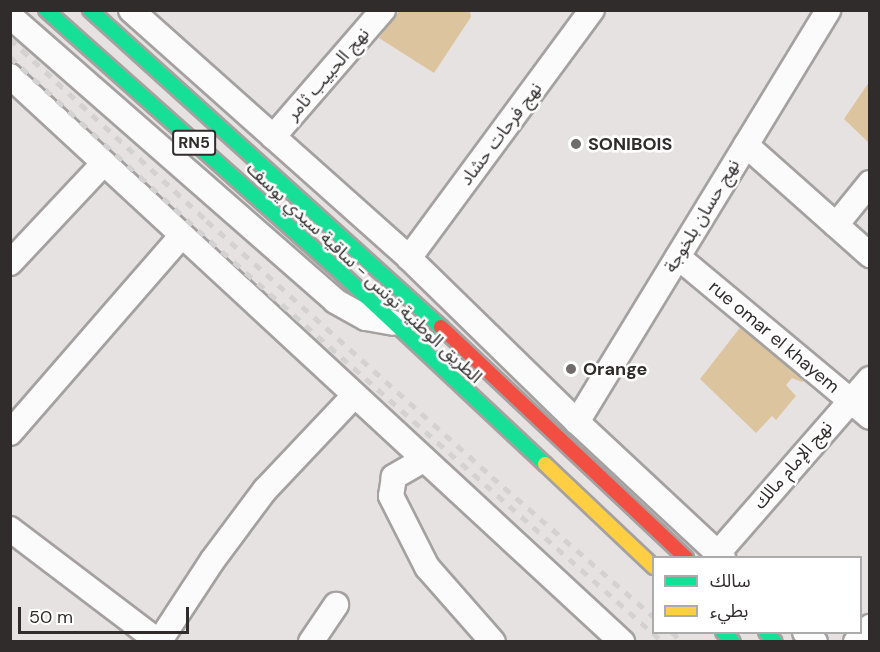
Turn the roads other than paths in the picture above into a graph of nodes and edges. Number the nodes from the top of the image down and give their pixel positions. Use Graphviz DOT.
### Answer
graph roads {
  1 [pos="46,10"];
  2 [pos="90,10"];
  3 [pos="131,10"];
  4 [pos="383,10"];
  5 [pos="592,10"];
  6 [pos="828,10"];
  7 [pos="10,16"];
  8 [pos="10,76"];
  9 [pos="273,137"];
  10 [pos="746,145"];
  11 [pos="104,163"];
  12 [pos="870,183"];
  13 [pos="837,225"];
  14 [pos="182,235"];
  15 [pos="870,255"];
  16 [pos="678,257"];
  17 [pos="408,258"];
  18 [pos="10,263"];
  19 [pos="393,323"];
  20 [pos="870,380"];
  21 [pos="354,396"];
  22 [pos="850,400"];
  23 [pos="870,417"];
  24 [pos="577,422"];
  25 [pos="10,433"];
  26 [pos="423,460"];
  27 [pos="10,529"];
  28 [pos="721,555"];
  29 [pos="684,556"];
  30 [pos="652,565"];
  31 [pos="336,606"];
  32 [pos="870,627"];
  33 [pos="159,642"];
  34 [pos="311,642"];
  35 [pos="493,642"];
  36 [pos="622,642"];
  37 [pos="856,642"];
  1 -- 19 [label="highway, الطريق الوطنية تونس - ساقية سيدي يوسف / RN5"];
  2 -- 29 [label="highway, الطريق الوطنية تونس - ساقية سيدي يوسف / RN5"];
  3 -- 9 [label="street"];
  4 -- 9 [label="street, نهج الحبيب ثامر"];
  5 -- 17 [label="street, نهج فرحات حشاد"];
  6 -- 10 [label="street, نهج حسان بلخوجة"];
  7 -- 19 [label="street"];
  8 -- 11 [label="street"];
  9 -- 17 [label="street"];
  10 -- 13 [label="street"];
  10 -- 16 [label="street, نهج حسان بلخوجة"];
  11 -- 14 [label="street"];
  11 -- 18 [label="street"];
  12 -- 13 [label="street"];
  13 -- 15 [label="street"];
  14 -- 21 [label="street"];
  14 -- 25 [label="street"];
  16 -- 22 [label="street, rue omar el khayem"];
  16 -- 24 [label="street, نهج حسان بلخوجة"];
  17 -- 24 [label="street"];
  19 -- 30 [label="highway, الطريق الوطنية تونس - ساقية سيدي يوسف / RN5"];
  20 -- 22 [label="street, نهج الإمام مالك"];
  21 -- 26 [label="street"];
  21 -- 33 [label="street"];
  22 -- 23 [label="street, rue omar el khayem"];
  22 -- 28 [label="street, نهج الإمام مالك"];
  24 -- 28 [label="street"];
  26 -- 35 [label="street"];
  26 -- 36 [label="street"];
  27 -- 33 [label="street"];
  31 -- 34 [label="street"];
  32 -- 37 [label="street"];
}
